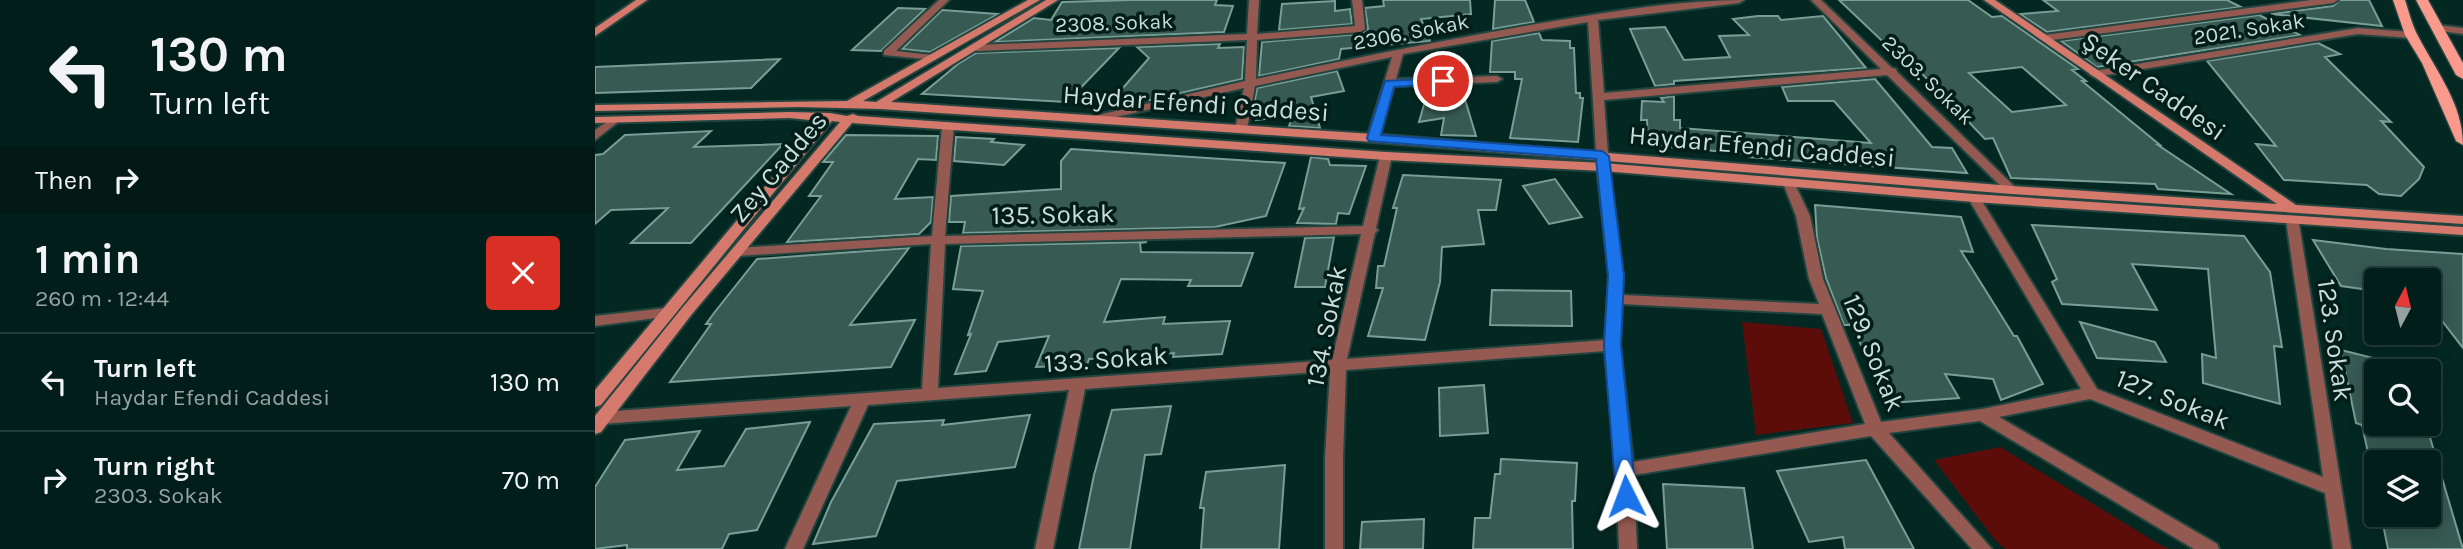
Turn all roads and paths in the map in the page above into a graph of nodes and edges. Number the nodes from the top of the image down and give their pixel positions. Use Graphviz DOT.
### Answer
graph roads {
  1 [pos="642,0"];
  2 [pos="944,0"];
  3 [pos="1035,0"];
  4 [pos="1053,0"];
  5 [pos="1254,0"];
  6 [pos="1357,0"];
  7 [pos="1621,0"];
  8 [pos="1739,0"];
  9 [pos="1816,0"];
  10 [pos="1989,0"];
  11 [pos="2333,0"];
  12 [pos="2399,0"];
  13 [pos="2422,0"];
  14 [pos="1630,12"];
  15 [pos="1593,18"];
  16 [pos="2437,28"];
  17 [pos="2463,31"];
  18 [pos="595,33"];
  19 [pos="2411,35"];
  20 [pos="1252,37"];
  21 [pos="2044,38"];
  22 [pos="977,47"];
  23 [pos="1398,54"];
  24 [pos="932,58"];
  25 [pos="1892,71"];
  26 [pos="2094,74"];
  27 [pos="2463,75"];
  28 [pos="1497,79"];
  29 [pos="1250,83"];
  30 [pos="1389,83"];
  31 [pos="1600,97"];
  32 [pos="849,105"];
  33 [pos="878,105"];
  34 [pos="595,108"];
  35 [pos="825,119"];
  36 [pos="1094,119"];
  37 [pos="595,120"];
  38 [pos="614,120"];
  39 [pos="848,120"];
  40 [pos="948,125"];
  41 [pos="1241,129"];
  42 [pos="595,136"];
  43 [pos="1373,138"];
  44 [pos="2463,141"];
  45 [pos="1386,156"];
  46 [pos="1602,161"];
  47 [pos="1789,183"];
  48 [pos="2012,190"];
  49 [pos="1974,198"];
  50 [pos="2293,215"];
  51 [pos="2463,220"];
  52 [pos="1371,230"];
  53 [pos="2463,231"];
  54 [pos="938,240"];
  55 [pos="737,251"];
  56 [pos="1613,299"];
  57 [pos="1828,309"];
  58 [pos="666,313"];
  59 [pos="595,321"];
  60 [pos="1612,345"];
  61 [pos="1338,366"];
  62 [pos="1078,386"];
  63 [pos="2091,393"];
  64 [pos="930,395"];
  65 [pos="862,400"];
  66 [pos="595,401"];
  67 [pos="1982,415"];
  68 [pos="599,423"];
  69 [pos="1875,429"];
  70 [pos="1625,470"];
  71 [pos="2331,488"];
  72 [pos="794,549"];
  73 [pos="1044,549"];
  74 [pos="1334,549"];
  75 [pos="1627,549"];
  76 [pos="1983,549"];
  77 [pos="2210,549"];
  78 [pos="2342,549"];
  1 -- 18 [label="main road"];
  2 -- 24 [label="street"];
  3 -- 24 [label="main road, Zey Caddes"];
  4 -- 22 [label="main road, Zey Caddes"];
  5 -- 20 [label="street"];
  6 -- 20 [label="street, 2308. Sokak"];
  7 -- 14 [label="street"];
  8 -- 14 [label="street, 2306. Sokak"];
  9 -- 25 [label="street, 2303. Sokak"];
  10 -- 21 [label="main road, Şeker Caddesi"];
  11 -- 21 [label="street"];
  12 -- 19 [label="main road"];
  13 -- 16 [label="main road"];
  14 -- 15 [label="street, 2306. Sokak"];
  15 -- 23 [label="street, 2306. Sokak"];
  15 -- 31 [label="street"];
  16 -- 17 [label="street"];
  16 -- 27 [label="main road"];
  19 -- 26 [label="street, 2021. Sokak"];
  19 -- 44 [label="main road"];
  20 -- 22 [label="street, 2308. Sokak"];
  20 -- 29 [label="street"];
  21 -- 26 [label="main road, Şeker Caddesi"];
  22 -- 33 [label="main road, Zey Caddes"];
  23 -- 29 [label="street, 2306. Sokak"];
  23 -- 30 [label="street"];
  24 -- 32 [label="main road, Zey Caddes"];
  25 -- 31 [label="street"];
  25 -- 48 [label="street, 2303. Sokak"];
  26 -- 50 [label="main road, Şeker Caddesi"];
  28 -- 30 [label="street"];
  29 -- 36 [label="street, 2306. Sokak"];
  29 -- 41 [label="street"];
  30 -- 43 [label="street"];
  31 -- 46 [label="street"];
  32 -- 33 [label="main road, Haydar Efendi Caddesi"];
  32 -- 34 [label="main road, Haydar Efendi Caddesi"];
  32 -- 35 [label="main road, Zey Caddes"];
  33 -- 36 [label="main road, Haydar Efendi Caddesi"];
  33 -- 39 [label="main road, Zey Caddes"];
  35 -- 38 [label="main road, Haydar Efendi Caddesi"];
  35 -- 39 [label="main road, Haydar Efendi Caddesi"];
  35 -- 58 [label="main road, Zey Caddes"];
  36 -- 41 [label="main road, Haydar Efendi Caddesi"];
  37 -- 38 [label="main road, Haydar Efendi Caddesi"];
  38 -- 42 [label="street"];
  39 -- 40 [label="main road, Haydar Efendi Caddesi"];
  39 -- 55 [label="main road, Zey Caddes"];
  40 -- 45 [label="main road, Haydar Efendi Caddesi"];
  40 -- 54 [label="street"];
  41 -- 43 [label="main road, Haydar Efendi Caddesi"];
  43 -- 46 [label="main road, Haydar Efendi Caddesi"];
  45 -- 46 [label="main road, Haydar Efendi Caddesi"];
  45 -- 52 [label="street, 134. Sokak"];
  46 -- 47 [label="main road, Haydar Efendi Caddesi"];
  46 -- 48 [label="main road, Haydar Efendi Caddesi"];
  46 -- 56 [label="street"];
  47 -- 49 [label="main road, Haydar Efendi Caddesi"];
  47 -- 57 [label="street, 129. Sokak"];
  48 -- 50 [label="main road, Haydar Efendi Caddesi"];
  49 -- 50 [label="main road, Haydar Efendi Caddesi"];
  49 -- 63 [label="street, 127. Sokak"];
  50 -- 51 [label="main road, Haydar Efendi Caddesi"];
  50 -- 53 [label="main road, Haydar Efendi Caddesi"];
  50 -- 71 [label="street, 123. Sokak"];
  52 -- 54 [label="street, 135. Sokak"];
  52 -- 61 [label="street, 134. Sokak"];
  54 -- 55 [label="street, 135. Sokak"];
  54 -- 64 [label="street"];
  55 -- 68 [label="main road, Zey Caddes"];
  56 -- 57 [label="street"];
  56 -- 60 [label="street"];
  57 -- 69 [label="street, 129. Sokak"];
  58 -- 59 [label="street"];
  58 -- 66 [label="main road, Zey Caddes"];
  60 -- 61 [label="street, 133. Sokak"];
  60 -- 70 [label="street"];
  61 -- 62 [label="street, 133. Sokak"];
  61 -- 74 [label="street, 134. Sokak"];
  62 -- 64 [label="street, 133. Sokak"];
  62 -- 73 [label="street"];
  63 -- 67 [label="street"];
  63 -- 71 [label="street, 127. Sokak"];
  64 -- 65 [label="street, 133. Sokak"];
  65 -- 68 [label="street, 133. Sokak"];
  65 -- 72 [label="street"];
  67 -- 69 [label="street"];
  67 -- 77 [label="street"];
  69 -- 70 [label="street"];
  69 -- 76 [label="street, 129. Sokak"];
  70 -- 75 [label="street"];
  71 -- 78 [label="street, 123. Sokak"];
}
